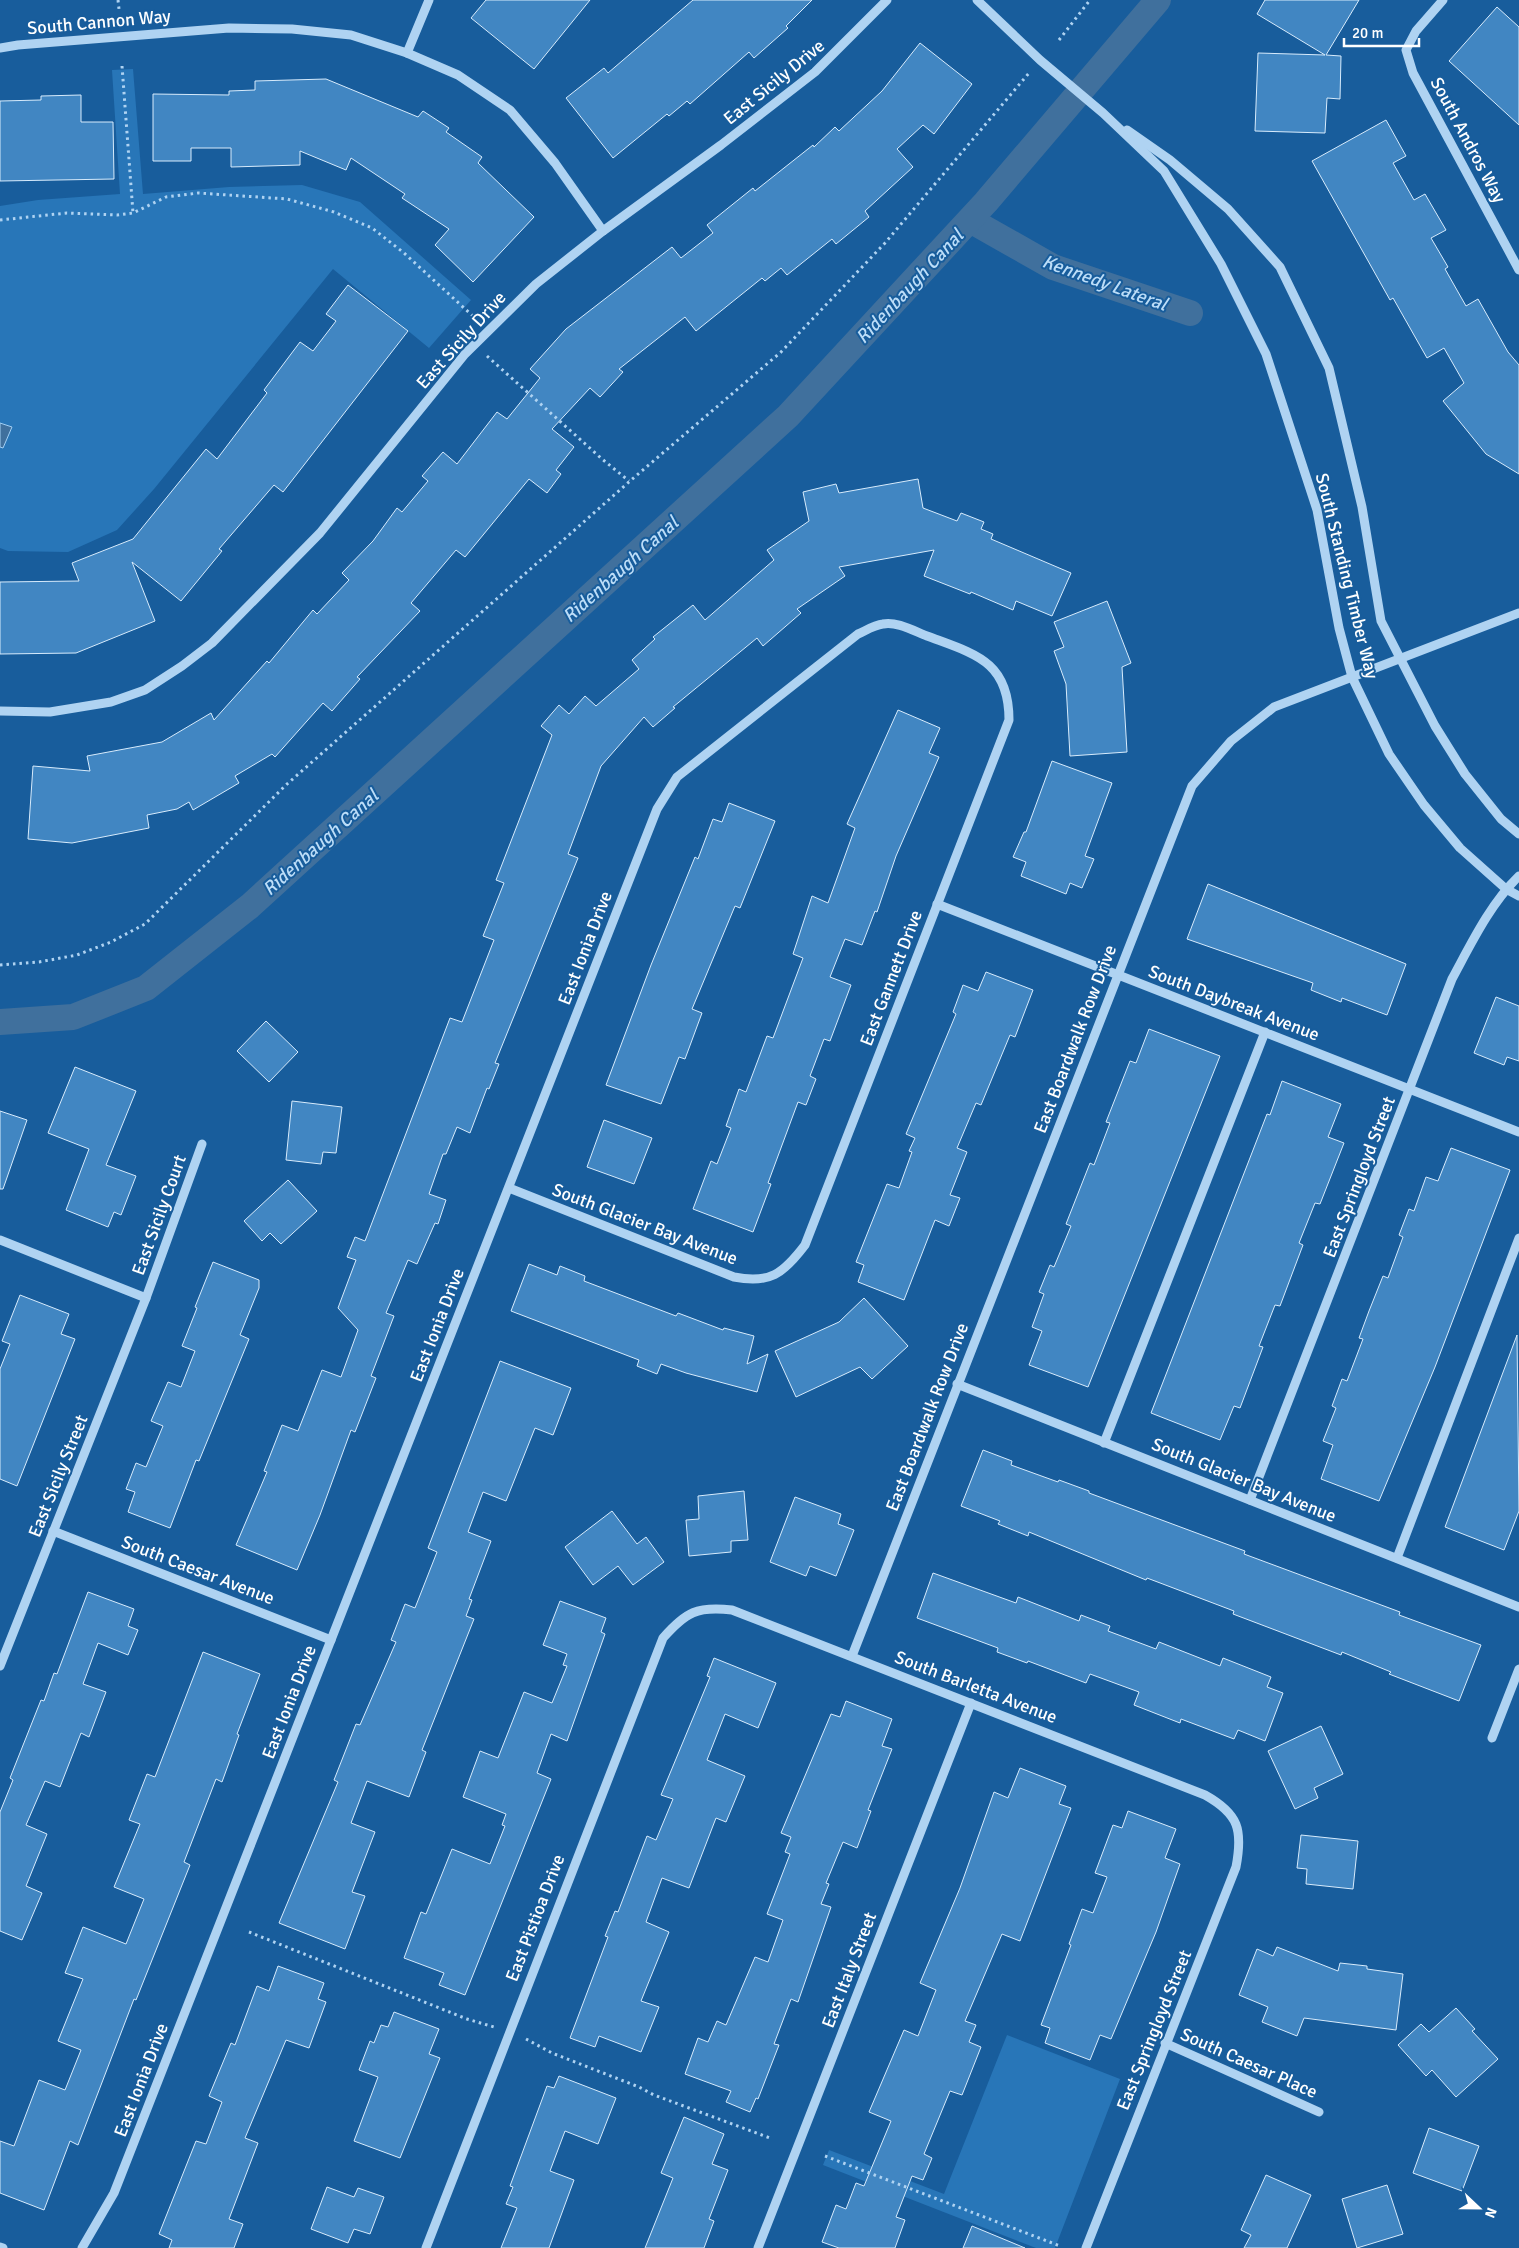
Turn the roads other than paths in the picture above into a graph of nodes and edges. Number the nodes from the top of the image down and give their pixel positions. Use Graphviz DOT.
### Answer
graph roads {
  1 [pos="429,0"];
  2 [pos="887,0"];
  3 [pos="977,0"];
  4 [pos="1444,0"];
  5 [pos="0,48"];
  6 [pos="407,53"];
  7 [pos="1103,113"];
  8 [pos="603,231"];
  9 [pos="1519,270"];
  10 [pos="1519,613"];
  11 [pos="1400,659"];
  12 [pos="1352,677"];
  13 [pos="1000,678"];
  14 [pos="0,710"];
  15 [pos="1519,834"];
  16 [pos="1519,876"];
  17 [pos="1506,889"];
  18 [pos="1519,896"];
  19 [pos="938,904"];
  20 [pos="1118,975"];
  21 [pos="1265,1032"];
  22 [pos="1410,1089"];
  23 [pos="1519,1132"];
  24 [pos="202,1144"];
  25 [pos="508,1188"];
  26 [pos="1519,1238"];
  27 [pos="0,1240"];
  28 [pos="772,1278"];
  29 [pos="146,1298"];
  30 [pos="957,1384"];
  31 [pos="1104,1443"];
  32 [pos="1250,1500"];
  33 [pos="53,1531"];
  34 [pos="1397,1558"];
  35 [pos="1519,1607"];
  36 [pos="693,1611"];
  37 [pos="331,1640"];
  38 [pos="852,1656"];
  39 [pos="0,1666"];
  40 [pos="1519,1668"];
  41 [pos="971,1703"];
  42 [pos="1492,1738"];
  43 [pos="1235,1822"];
  44 [pos="1165,2043"];
  45 [pos="1319,2112"];
  46 [pos="82,2248"];
  47 [pos="426,2248"];
  48 [pos="758,2248"];
  49 [pos="1086,2248"];
  1 -- 6 [label="street"];
  2 -- 8 [label="street, East Sicily Drive"];
  3 -- 7 [label="street, South Standing Timber Way"];
  4 -- 9 [label="street, South Andros Way"];
  5 -- 6 [label="street, South Cannon Way"];
  6 -- 8 [label="street, South Cannon Way"];
  7 -- 11 [label="street, South Standing Timber Way"];
  7 -- 12 [label="street, South Standing Timber Way"];
  8 -- 14 [label="street, East Sicily Drive"];
  10 -- 11 [label="street, East Boardwalk Row Drive"];
  11 -- 12 [label="street, East Boardwalk Row Drive"];
  11 -- 15 [label="street, South Standing Timber Way"];
  12 -- 17 [label="street, South Standing Timber Way"];
  12 -- 20 [label="street, East Boardwalk Row Drive"];
  13 -- 19 [label="street, East Gannett Drive"];
  13 -- 25 [label="street, East Ionia Drive"];
  16 -- 17 [label="street, East Springloyd Street"];
  17 -- 18 [label="street, South Standing Timber Way"];
  17 -- 22 [label="street, East Springloyd Street"];
  19 -- 20 [label="street, South Daybreak Avenue"];
  19 -- 28 [label="street, East Gannett Drive"];
  20 -- 21 [label="street, South Daybreak Avenue"];
  20 -- 30 [label="street, East Boardwalk Row Drive"];
  21 -- 22 [label="street, South Daybreak Avenue"];
  21 -- 31 [label="street"];
  22 -- 23 [label="street, South Daybreak Avenue"];
  22 -- 32 [label="street, East Springloyd Street"];
  24 -- 29 [label="street, East Sicily Court"];
  25 -- 28 [label="street, South Glacier Bay Avenue"];
  25 -- 37 [label="street, East Ionia Drive"];
  26 -- 34 [label="street"];
  27 -- 29 [label="street"];
  29 -- 33 [label="street, East Sicily Street"];
  30 -- 31 [label="street, South Glacier Bay Avenue"];
  30 -- 38 [label="street, East Boardwalk Row Drive"];
  31 -- 32 [label="street, South Glacier Bay Avenue"];
  32 -- 34 [label="street, South Glacier Bay Avenue"];
  33 -- 37 [label="street, South Caesar Avenue"];
  33 -- 39 [label="street, East Sicily Street"];
  34 -- 35 [label="street, South Glacier Bay Avenue"];
  36 -- 38 [label="street, South Barletta Avenue"];
  36 -- 47 [label="street, East Pistioa Drive"];
  37 -- 46 [label="street, East Ionia Drive"];
  38 -- 41 [label="street, South Barletta Avenue"];
  40 -- 42 [label="street"];
  41 -- 43 [label="street, South Barletta Avenue"];
  41 -- 48 [label="street, East Italy Street"];
  43 -- 44 [label="street, East Springloyd Street"];
  44 -- 45 [label="street, South Caesar Place"];
  44 -- 49 [label="street, East Springloyd Street"];
}
